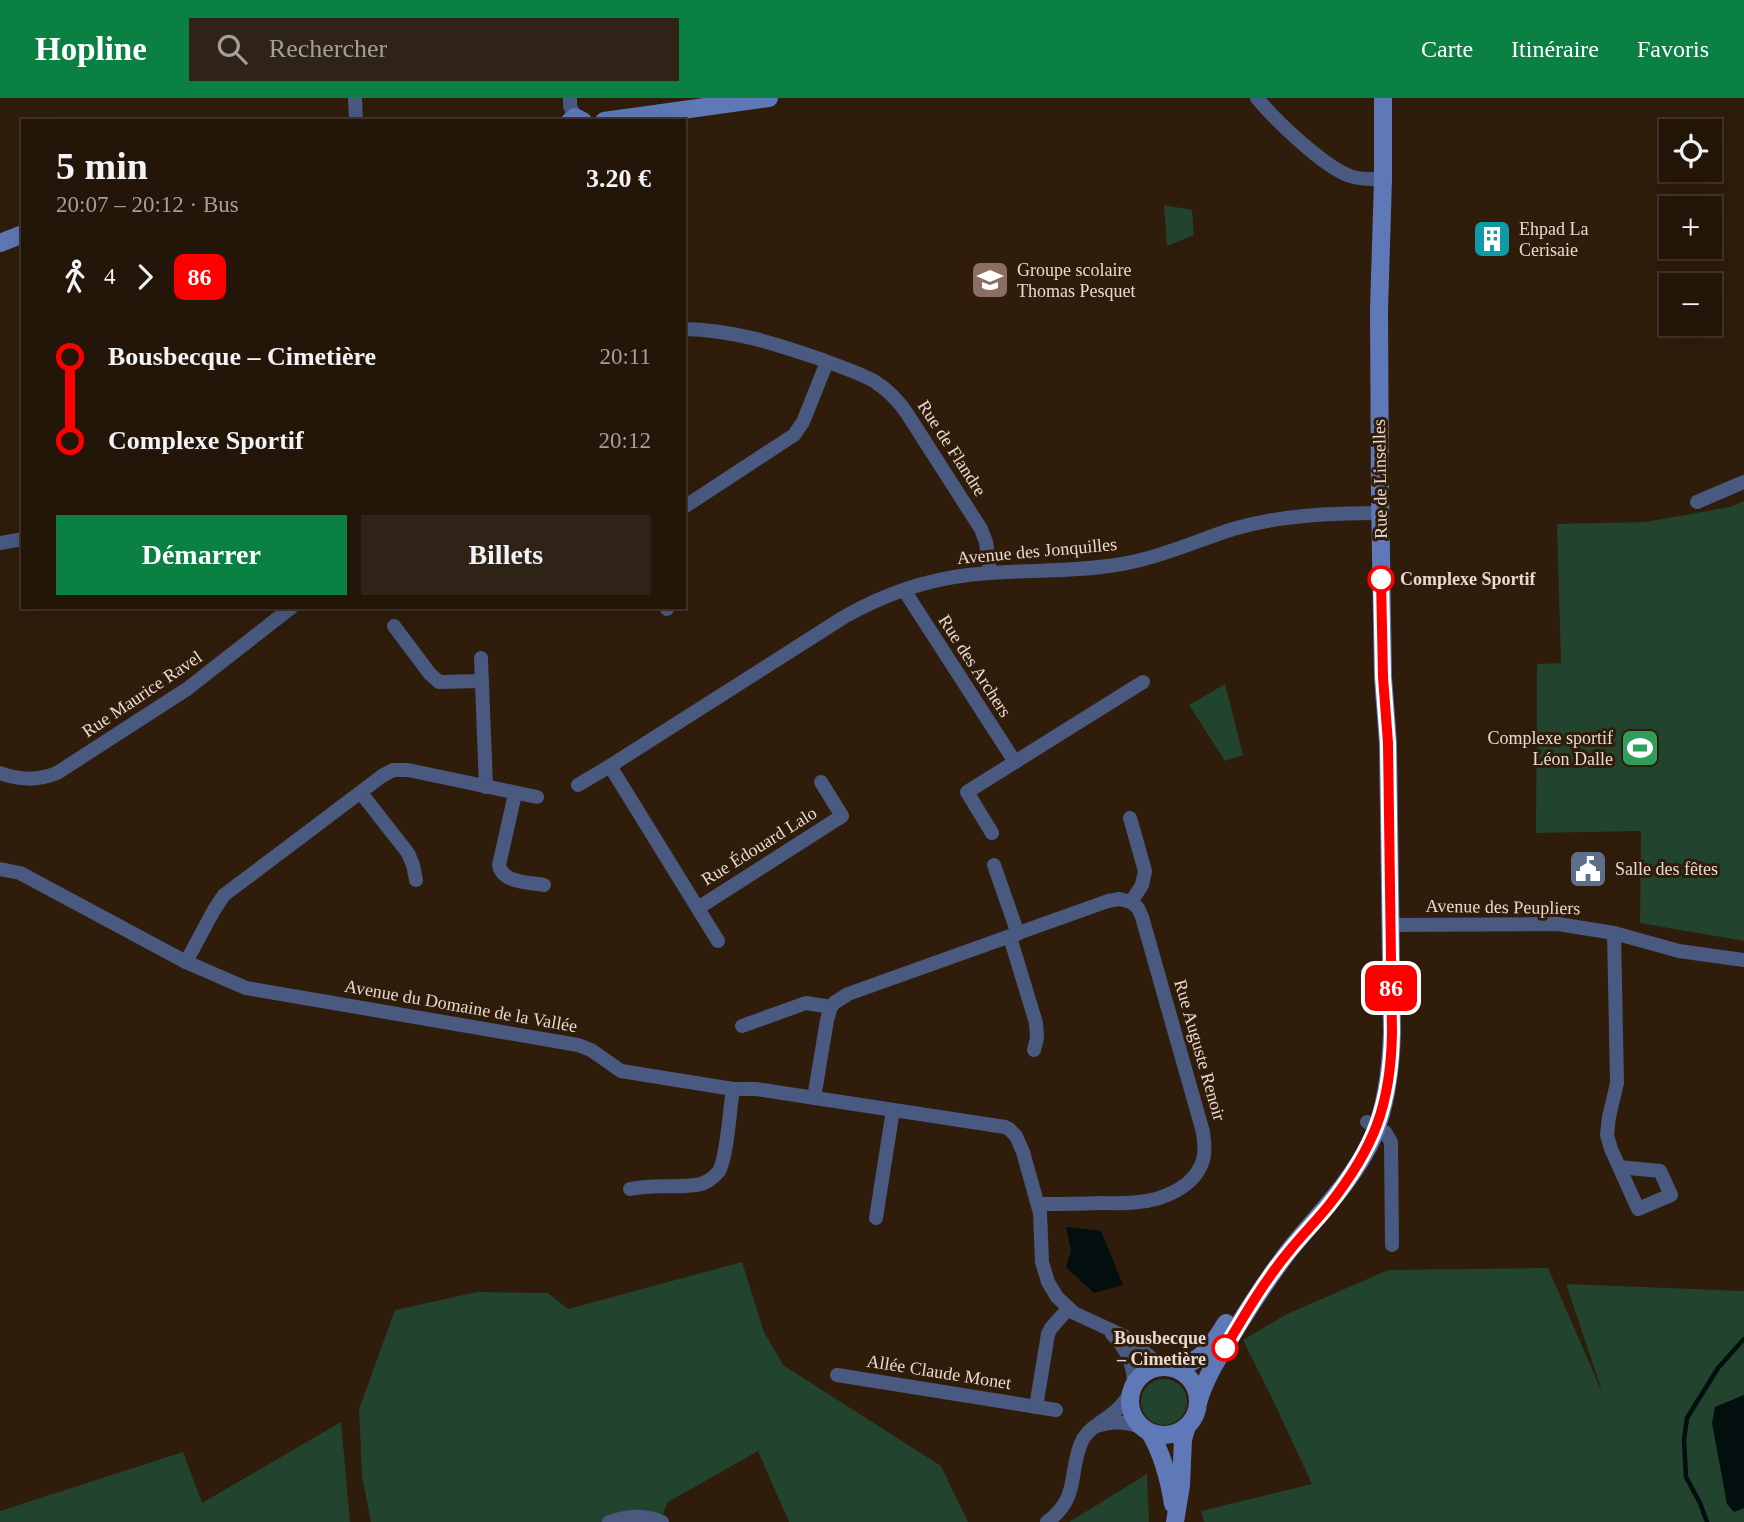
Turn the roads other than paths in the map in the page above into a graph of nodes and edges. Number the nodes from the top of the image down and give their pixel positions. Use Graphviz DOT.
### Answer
graph roads {
  1 [pos="355,98"];
  2 [pos="570,98"];
  3 [pos="769,98"];
  4 [pos="1257,98"];
  5 [pos="1383,98"];
  6 [pos="356,119"];
  7 [pos="576,119"];
  8 [pos="618,119"];
  9 [pos="1383,179"];
  10 [pos="21,235"];
  11 [pos="0,243"];
  12 [pos="686,329"];
  13 [pos="827,362"];
  14 [pos="1744,482"];
  15 [pos="1697,502"];
  16 [pos="686,506"];
  17 [pos="1381,513"];
  18 [pos="21,539"];
  19 [pos="0,543"];
  20 [pos="990,573"];
  21 [pos="904,590"];
  22 [pos="289,609"];
  23 [pos="394,626"];
  24 [pos="481,658"];
  25 [pos="482,681"];
  26 [pos="1143,682"];
  27 [pos="1015,762"];
  28 [pos="610,766"];
  29 [pos="0,773"];
  30 [pos="821,782"];
  31 [pos="578,785"];
  32 [pos="486,787"];
  33 [pos="361,793"];
  34 [pos="515,794"];
  35 [pos="537,797"];
  36 [pos="1130,818"];
  37 [pos="992,833"];
  38 [pos="994,865"];
  39 [pos="0,869"];
  40 [pos="416,880"];
  41 [pos="544,885"];
  42 [pos="1130,902"];
  43 [pos="698,908"];
  44 [pos="1390,925"];
  45 [pos="1614,933"];
  46 [pos="1014,935"];
  47 [pos="718,941"];
  48 [pos="1744,960"];
  49 [pos="186,962"];
  50 [pos="831,1007"];
  51 [pos="742,1026"];
  52 [pos="1034,1050"];
  53 [pos="733,1089"];
  54 [pos="814,1098"];
  55 [pos="893,1110"];
  56 [pos="1372,1124"];
  57 [pos="1619,1167"];
  58 [pos="630,1189"];
  59 [pos="1038,1204"];
  60 [pos="876,1218"];
  61 [pos="1392,1245"];
  62 [pos="1068,1308"];
  63 [pos="1103,1327"];
  64 [pos="1170,1368"];
  65 [pos="837,1375"];
  66 [pos="1132,1389"];
  67 [pos="1198,1404"];
  68 [pos="1036,1407"];
  69 [pos="1056,1410"];
  70 [pos="1187,1426"];
  71 [pos="1093,1427"];
  72 [pos="1146,1430"];
  73 [pos="1175,1518"];
  74 [pos="609,1522"];
  75 [pos="662,1522"];
  76 [pos="1047,1522"];
  1 -- 6 [label="street"];
  2 -- 7 [label="street"];
  3 -- 8 [label="street"];
  4 -- 9 [label="street"];
  5 -- 9 [label="street, Rue de Linselles"];
  9 -- 17 [label="street, Rue de Linselles"];
  10 -- 11 [label="street"];
  12 -- 13 [label="street, Rue de Flandre"];
  13 -- 16 [label="street"];
  13 -- 20 [label="street, Rue de Flandre"];
  14 -- 15 [label="street"];
  17 -- 20 [label="street, Avenue des Jonquilles"];
  17 -- 44 [label="street, Rue de Linselles"];
  18 -- 19 [label="street"];
  20 -- 21 [label="street, Avenue des Jonquilles"];
  21 -- 27 [label="street, Rue des Archers"];
  21 -- 28 [label="street, Avenue des Jonquilles"];
  22 -- 29 [label="street, Rue Maurice Ravel"];
  23 -- 25 [label="street"];
  24 -- 25 [label="street"];
  25 -- 32 [label="street"];
  26 -- 27 [label="street"];
  27 -- 37 [label="street"];
  28 -- 31 [label="street, Avenue des Jonquilles"];
  28 -- 43 [label="street, Rue Édouard Lalo"];
  30 -- 43 [label="street, Rue Édouard Lalo"];
  32 -- 33 [label="street"];
  32 -- 34 [label="street"];
  33 -- 40 [label="street"];
  33 -- 49 [label="street"];
  34 -- 35 [label="street"];
  34 -- 41 [label="street"];
  36 -- 42 [label="street"];
  38 -- 46 [label="street"];
  39 -- 49 [label="street, Avenue du Domaine de la Vallée"];
  42 -- 46 [label="street"];
  42 -- 59 [label="street, Rue Auguste Renoir"];
  43 -- 47 [label="street, Rue Édouard Lalo"];
  44 -- 45 [label="street, Avenue des Peupliers"];
  44 -- 56 [label="street, Rue de Linselles"];
  45 -- 48 [label="street, Avenue des Peupliers"];
  45 -- 57 [label="street"];
  46 -- 50 [label="street"];
  46 -- 52 [label="street"];
  49 -- 53 [label="street, Avenue du Domaine de la Vallée"];
  50 -- 51 [label="street"];
  50 -- 54 [label="street"];
  53 -- 54 [label="street, Avenue du Domaine de la Vallée"];
  53 -- 58 [label="street"];
  54 -- 55 [label="street, Avenue du Domaine de la Vallée"];
  55 -- 59 [label="street, Avenue du Domaine de la Vallée"];
  55 -- 60 [label="street"];
  56 -- 61 [label="street"];
  56 -- 64 [label="street, Rue de Linselles"];
  56 -- 67 [label="street, Rue de Linselles"];
  59 -- 62 [label="street, Avenue du Domaine de la Vallée"];
  62 -- 63 [label="street, Avenue du Domaine de la Vallée"];
  62 -- 68 [label="street"];
  63 -- 64 [label="street, Avenue du Domaine de la Vallée"];
  63 -- 66 [label="street, Avenue du Domaine de la Vallée"];
  64 -- 66 [label="street"];
  64 -- 67 [label="street"];
  65 -- 68 [label="street, Allée Claude Monet"];
  66 -- 71 [label="street"];
  66 -- 72 [label="street"];
  67 -- 70 [label="street"];
  68 -- 69 [label="street, Allée Claude Monet"];
  70 -- 72 [label="street"];
  70 -- 73 [label="street"];
  71 -- 72 [label="street"];
  71 -- 76 [label="street"];
  72 -- 73 [label="street"];
  74 -- 75 [label="street"];
}
